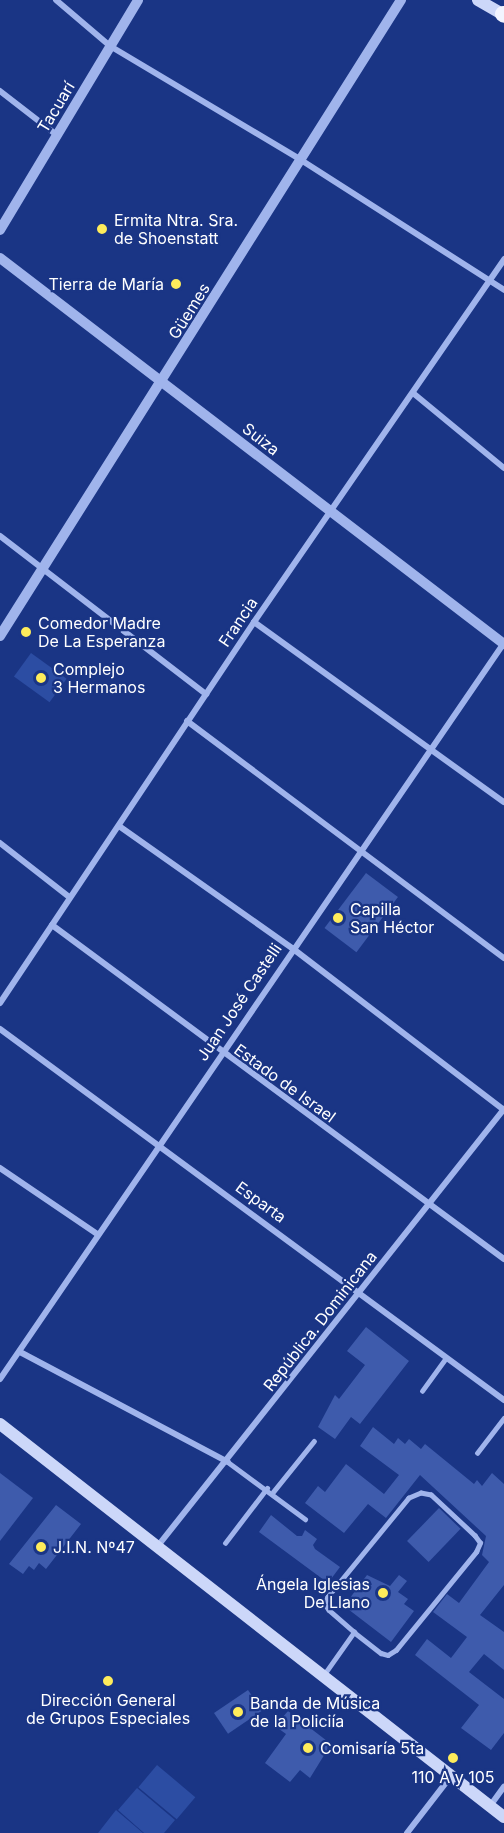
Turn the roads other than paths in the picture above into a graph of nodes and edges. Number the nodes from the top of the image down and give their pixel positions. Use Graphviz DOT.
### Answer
graph roads {
  1 [pos="56,0"];
  2 [pos="138,0"];
  3 [pos="401,0"];
  4 [pos="478,0"];
  5 [pos="504,15"];
  6 [pos="110,46"];
  7 [pos="0,91"];
  8 [pos="57,135"];
  9 [pos="301,160"];
  10 [pos="0,230"];
  11 [pos="0,258"];
  12 [pos="504,259"];
  13 [pos="490,279"];
  14 [pos="504,290"];
  15 [pos="162,382"];
  16 [pos="413,393"];
  17 [pos="504,468"];
  18 [pos="331,512"];
  19 [pos="0,536"];
  20 [pos="43,569"];
  21 [pos="254,622"];
  22 [pos="0,636"];
  23 [pos="504,643"];
  24 [pos="206,694"];
  25 [pos="187,721"];
  26 [pos="432,748"];
  27 [pos="504,802"];
  28 [pos="119,826"];
  29 [pos="0,843"];
  30 [pos="359,850"];
  31 [pos="69,897"];
  32 [pos="52,925"];
  33 [pos="292,948"];
  34 [pos="504,958"];
  35 [pos="0,1003"];
  36 [pos="0,1029"];
  37 [pos="222,1054"];
  38 [pos="504,1110"];
  39 [pos="161,1146"];
  40 [pos="0,1168"];
  41 [pos="426,1205"];
  42 [pos="97,1234"];
  43 [pos="504,1259"];
  44 [pos="359,1291"];
  45 [pos="20,1352"];
  46 [pos="446,1358"];
  47 [pos="0,1379"];
  48 [pos="422,1392"];
  49 [pos="504,1400"];
  50 [pos="504,1418"];
  51 [pos="0,1424"];
  52 [pos="314,1441"];
  53 [pos="477,1453"];
  54 [pos="228,1462"];
  55 [pos="267,1488"];
  56 [pos="273,1492"];
  57 [pos="305,1519"];
  58 [pos="225,1543"];
  59 [pos="156,1548"];
  60 [pos="354,1632"];
  61 [pos="322,1678"];
  62 [pos="451,1776"];
  63 [pos="504,1787"];
  64 [pos="490,1806"];
  65 [pos="504,1816"];
  66 [pos="407,1833"];
  1 -- 6 [label="street"];
  2 -- 6 [label="street, Tacuarí"];
  3 -- 9 [label="street, Güemes"];
  4 -- 5 [label="main road"];
  6 -- 8 [label="street, Tacuarí"];
  6 -- 9 [label="street"];
  7 -- 8 [label="street"];
  8 -- 10 [label="street, Tacuarí"];
  9 -- 13 [label="street"];
  9 -- 15 [label="street, Güemes"];
  11 -- 15 [label="street, Suiza"];
  12 -- 13 [label="street, Francia"];
  13 -- 14 [label="street"];
  13 -- 16 [label="street, Francia"];
  15 -- 18 [label="street, Suiza"];
  15 -- 20 [label="street, Güemes"];
  16 -- 17 [label="street"];
  16 -- 18 [label="street, Francia"];
  18 -- 21 [label="street, Francia"];
  18 -- 23 [label="street, Suiza"];
  19 -- 20 [label="street"];
  20 -- 22 [label="street, Güemes"];
  20 -- 24 [label="street"];
  21 -- 24 [label="street, Francia"];
  21 -- 26 [label="street"];
  23 -- 26 [label="street, Juan José Castelli"];
  24 -- 25 [label="street, Francia"];
  25 -- 28 [label="street, Francia"];
  25 -- 30 [label="street"];
  26 -- 27 [label="street"];
  26 -- 30 [label="street, Juan José Castelli"];
  28 -- 31 [label="street, Francia"];
  28 -- 33 [label="street"];
  29 -- 31 [label="street"];
  30 -- 33 [label="street, Juan José Castelli"];
  30 -- 34 [label="street"];
  31 -- 32 [label="street, Francia"];
  32 -- 35 [label="street, Francia"];
  32 -- 37 [label="street, Estado de Israel"];
  33 -- 37 [label="street, Juan José Castelli"];
  33 -- 38 [label="street"];
  36 -- 39 [label="street, Esparta"];
  37 -- 39 [label="street, Juan José Castelli"];
  37 -- 41 [label="street, Estado de Israel"];
  38 -- 41 [label="street, República. Dominicana"];
  39 -- 42 [label="street, Juan José Castelli"];
  39 -- 44 [label="street, Esparta"];
  40 -- 42 [label="street"];
  41 -- 43 [label="street, Estado de Israel"];
  41 -- 44 [label="street, República. Dominicana"];
  42 -- 45 [label="street, Juan José Castelli"];
  44 -- 46 [label="street, Esparta"];
  44 -- 54 [label="street, República. Dominicana"];
  45 -- 47 [label="street, Juan José Castelli"];
  45 -- 54 [label="street"];
  46 -- 48 [label="lane"];
  46 -- 49 [label="street, Esparta"];
  50 -- 53 [label="lane"];
  51 -- 59 [label="main road"];
  52 -- 56 [label="lane"];
  54 -- 55 [label="lane"];
  54 -- 59 [label="street, República. Dominicana"];
  55 -- 56 [label="lane"];
  55 -- 58 [label="lane"];
  56 -- 57 [label="lane"];
  59 -- 61 [label="main road"];
  60 -- 60 [label="lane"];
  60 -- 61 [label="lane"];
  61 -- 62 [label="main road"];
  62 -- 64 [label="main road"];
  62 -- 66 [label="street"];
  63 -- 64 [label="street"];
  64 -- 65 [label="main road"];
}
